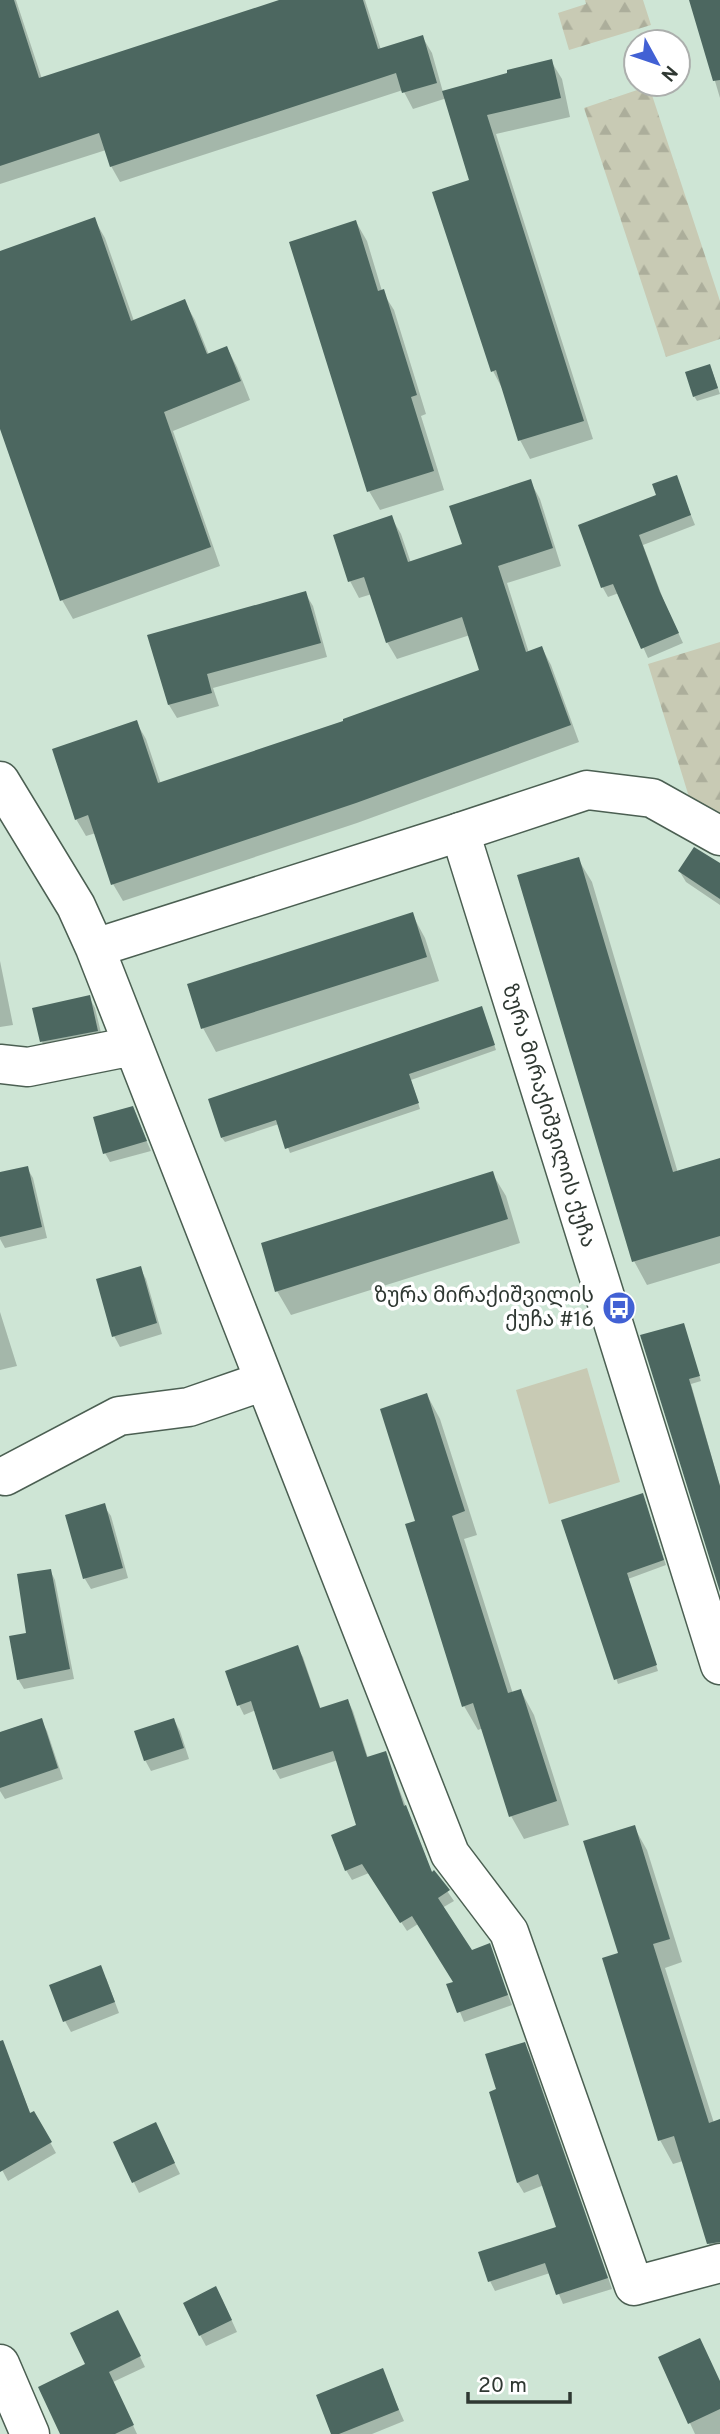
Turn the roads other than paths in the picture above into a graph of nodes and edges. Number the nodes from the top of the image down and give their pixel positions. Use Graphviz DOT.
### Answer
graph roads {
  1 [pos="0,781"];
  2 [pos="460,832"];
  3 [pos="720,836"];
  4 [pos="94,948"];
  5 [pos="133,1046"];
  6 [pos="0,1063"];
  7 [pos="264,1381"];
  8 [pos="5,1476"];
  9 [pos="720,1665"];
  10 [pos="720,2263"];
  11 [pos="0,2364"];
  12 [pos="30,2434"];
  1 -- 4 [label="street"];
  2 -- 3 [label="street"];
  2 -- 4 [label="street"];
  2 -- 9 [label="street, ზურა მირაქიშვილის ქუჩა"];
  4 -- 5 [label="street"];
  5 -- 6 [label="street"];
  5 -- 7 [label="street"];
  7 -- 8 [label="street"];
  7 -- 10 [label="street"];
  11 -- 12 [label="street"];
}
